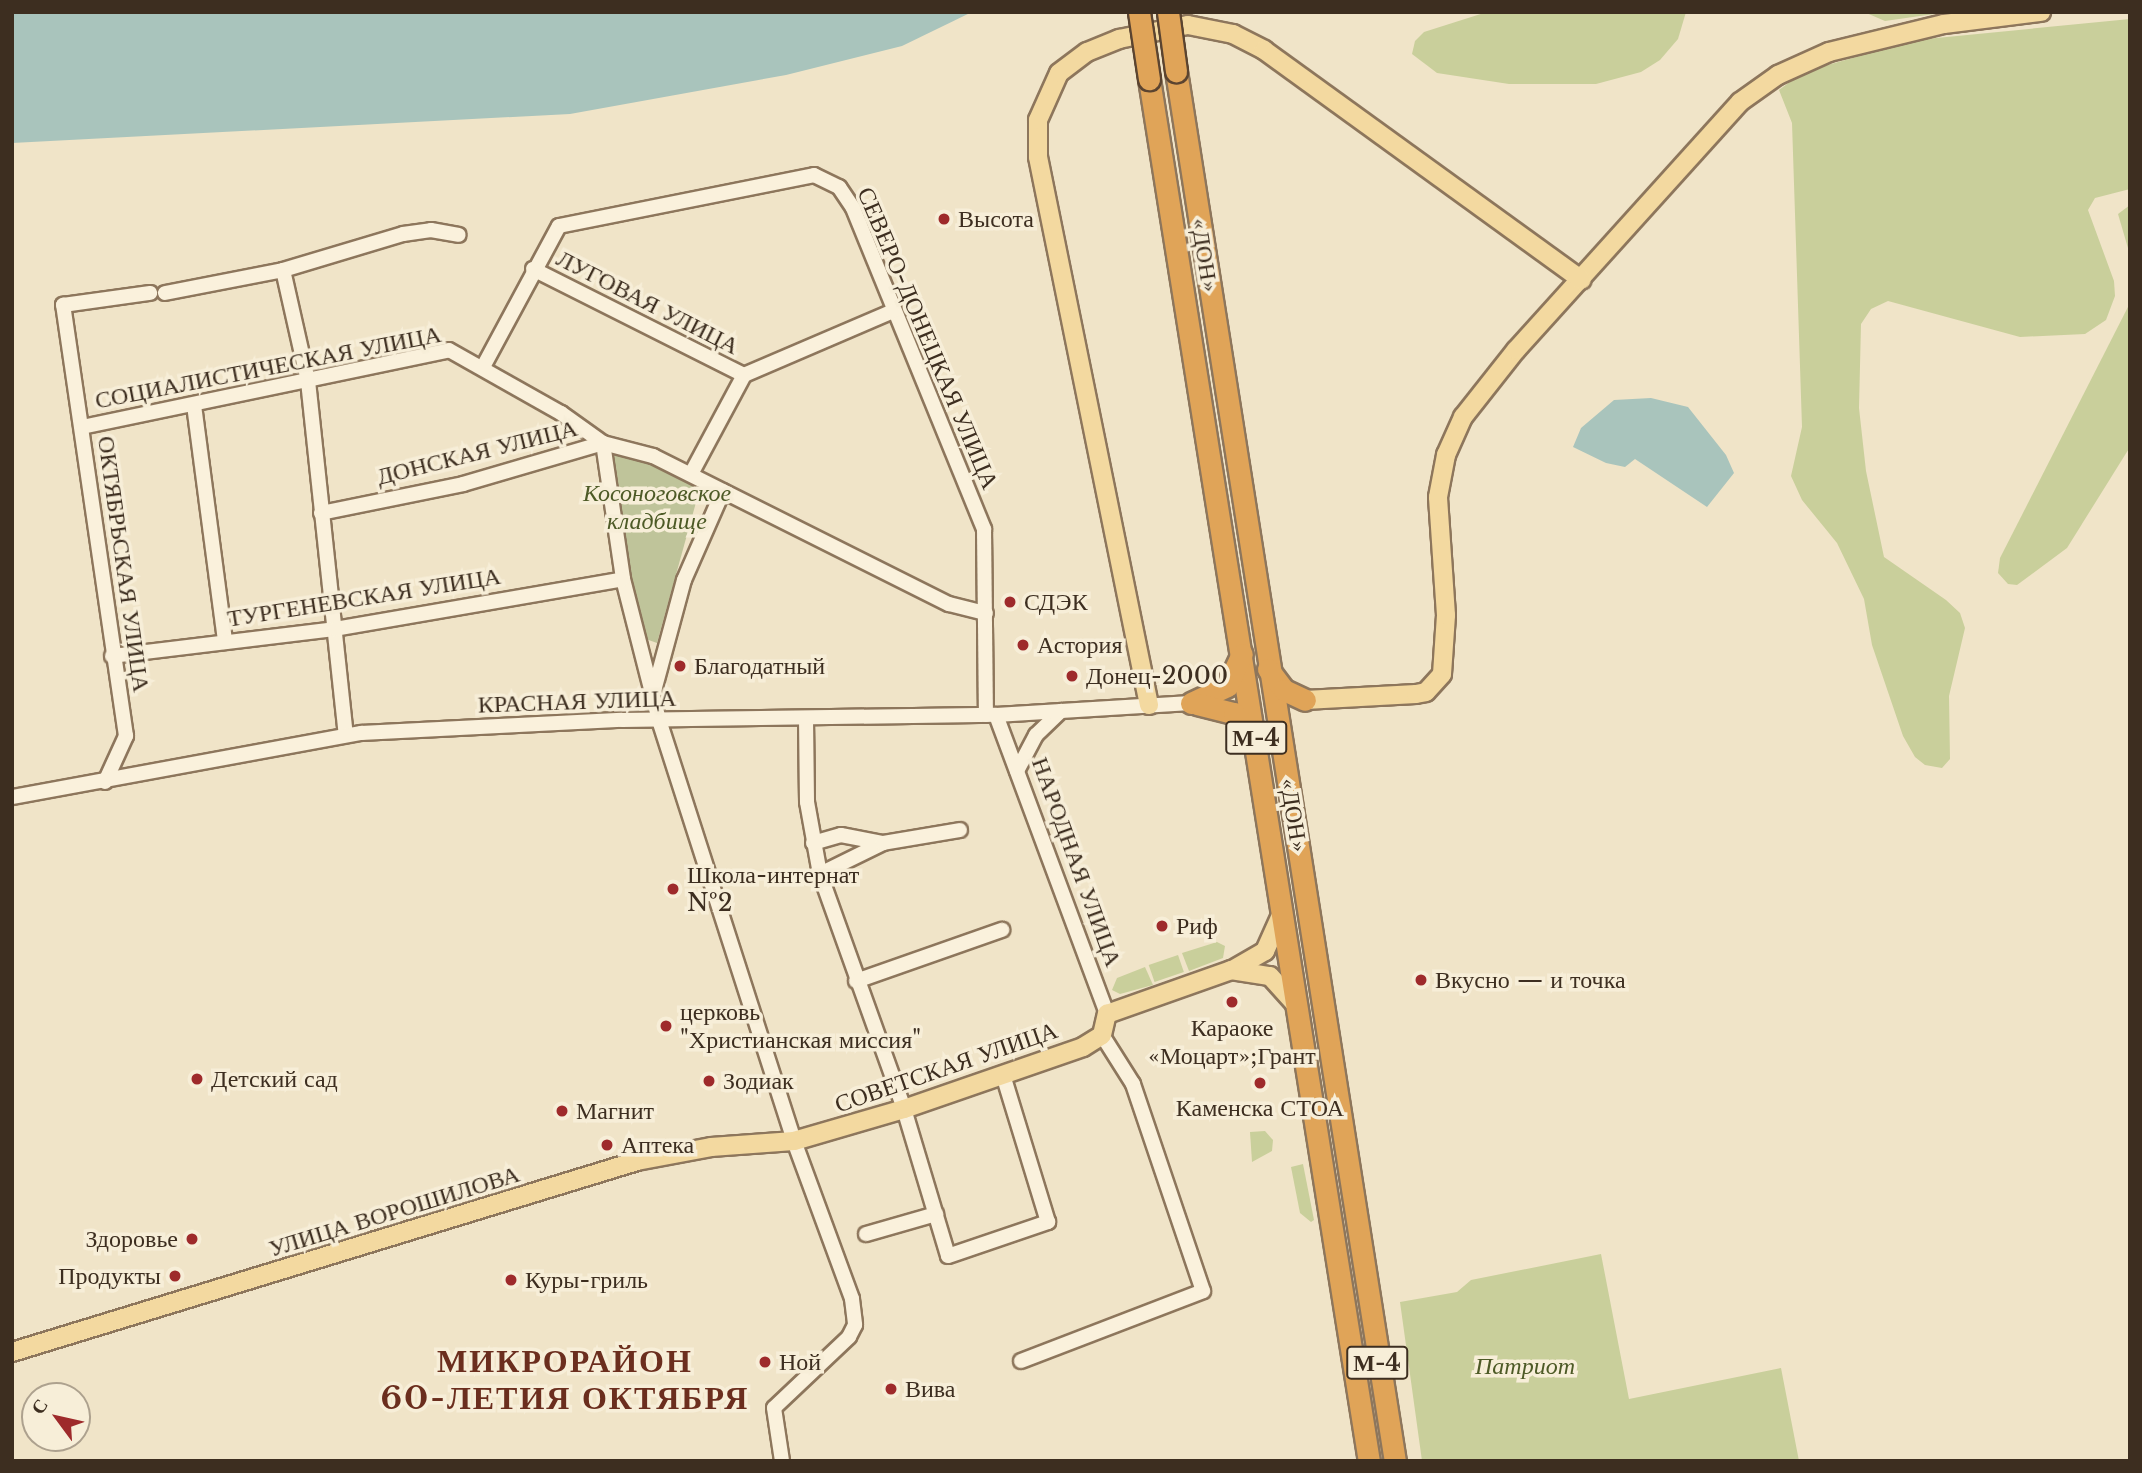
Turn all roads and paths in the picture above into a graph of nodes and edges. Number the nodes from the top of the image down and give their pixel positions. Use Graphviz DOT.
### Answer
graph roads {
  1 [pos="1139,12"];
  2 [pos="1168,12"];
  3 [pos="2041,12"];
  4 [pos="459,235"];
  5 [pos="533,269"];
  6 [pos="283,270"];
  7 [pos="1582,280"];
  8 [pos="150,293"];
  9 [pos="165,293"];
  10 [pos="893,311"];
  11 [pos="483,367"];
  12 [pos="744,375"];
  13 [pos="308,381"];
  14 [pos="194,405"];
  15 [pos="82,427"];
  16 [pos="603,443"];
  17 [pos="691,474"];
  18 [pos="723,491"];
  19 [pos="321,513"];
  20 [pos="623,579"];
  21 [pos="986,613"];
  22 [pos="335,629"];
  23 [pos="225,642"];
  24 [pos="1243,649"];
  25 [pos="111,656"];
  26 [pos="1266,666"];
  27 [pos="652,695"];
  28 [pos="1305,700"];
  29 [pos="1191,703"];
  30 [pos="1149,705"];
  31 [pos="1062,710"];
  32 [pos="991,715"];
  33 [pos="806,719"];
  34 [pos="659,720"];
  35 [pos="1278,734"];
  36 [pos="346,735"];
  37 [pos="1255,735"];
  38 [pos="1017,771"];
  39 [pos="105,782"];
  40 [pos="12,797"];
  41 [pos="960,830"];
  42 [pos="883,842"];
  43 [pos="813,843"];
  44 [pos="820,874"];
  45 [pos="1283,910"];
  46 [pos="1002,930"];
  47 [pos="1231,970"];
  48 [pos="856,981"];
  49 [pos="1299,1009"];
  50 [pos="1105,1025"];
  51 [pos="1003,1075"];
  52 [pos="904,1109"];
  53 [pos="794,1142"];
  54 [pos="936,1214"];
  55 [pos="866,1234"];
  56 [pos="12,1352"];
  57 [pos="1021,1360"];
  58 [pos="782,1461"];
  59 [pos="1369,1461"];
  60 [pos="1395,1461"];
  1 -- 24 [label="highway, «ДОН» / М-4, bridge"];
  2 -- 26 [label="highway, «ДОН» / М-4, bridge"];
  3 -- 7 [label="main road"];
  4 -- 6 [label="street"];
  5 -- 10 [label="street, СЕВЕРО-ДОНЕЦКАЯ УЛИЦА"];
  5 -- 11 [label="street"];
  5 -- 12 [label="street, ЛУГОВАЯ УЛИЦА"];
  6 -- 9 [label="street"];
  6 -- 13 [label="street"];
  7 -- 28 [label="main road"];
  7 -- 30 [label="main road"];
  8 -- 15 [label="street, ОКТЯБРЬСКАЯ УЛИЦА"];
  10 -- 12 [label="street"];
  10 -- 21 [label="street, СЕВЕРО-ДОНЕЦКАЯ УЛИЦА"];
  11 -- 13 [label="street, СОЦИАЛИСТИЧЕСКАЯ УЛИЦА"];
  11 -- 16 [label="street, СОЦИАЛИСТИЧЕСКАЯ УЛИЦА"];
  12 -- 17 [label="street"];
  13 -- 14 [label="street, СОЦИАЛИСТИЧЕСКАЯ УЛИЦА"];
  13 -- 19 [label="street"];
  14 -- 15 [label="street, СОЦИАЛИСТИЧЕСКАЯ УЛИЦА"];
  14 -- 23 [label="street"];
  15 -- 25 [label="street, ОКТЯБРЬСКАЯ УЛИЦА"];
  16 -- 17 [label="street, СОЦИАЛИСТИЧЕСКАЯ УЛИЦА"];
  16 -- 19 [label="street, ДОНСКАЯ УЛИЦА"];
  16 -- 20 [label="street"];
  17 -- 18 [label="street, СОЦИАЛИСТИЧЕСКАЯ УЛИЦА"];
  18 -- 21 [label="street, СОЦИАЛИСТИЧЕСКАЯ УЛИЦА"];
  18 -- 27 [label="street"];
  19 -- 22 [label="street"];
  20 -- 22 [label="street, ТУРГЕНЕВСКАЯ УЛИЦА"];
  20 -- 27 [label="street"];
  21 -- 32 [label="street, СЕВЕРО-ДОНЕЦКАЯ УЛИЦА"];
  22 -- 23 [label="street, ТУРГЕНЕВСКАЯ УЛИЦА"];
  22 -- 36 [label="street"];
  23 -- 25 [label="street, ТУРГЕНЕВСКАЯ УЛИЦА"];
  24 -- 29 [label="highway"];
  24 -- 37 [label="highway, «ДОН» / М-4"];
  25 -- 39 [label="street, ОКТЯБРЬСКАЯ УЛИЦА"];
  26 -- 28 [label="highway"];
  26 -- 35 [label="highway, «ДОН» / М-4"];
  27 -- 34 [label="street"];
  28 -- 35 [label="highway"];
  29 -- 30 [label="street, КРАСНАЯ УЛИЦА"];
  29 -- 37 [label="highway"];
  30 -- 31 [label="street, КРАСНАЯ УЛИЦА"];
  31 -- 32 [label="street, КРАСНАЯ УЛИЦА"];
  31 -- 38 [label="street"];
  32 -- 33 [label="street, КРАСНАЯ УЛИЦА"];
  32 -- 38 [label="street, НАРОДНАЯ УЛИЦА"];
  33 -- 34 [label="street, КРАСНАЯ УЛИЦА"];
  33 -- 43 [label="street"];
  34 -- 36 [label="street, КРАСНАЯ УЛИЦА"];
  34 -- 53 [label="street"];
  35 -- 60 [label="highway, «ДОН» / М-4"];
  36 -- 39 [label="street, КРАСНАЯ УЛИЦА"];
  37 -- 45 [label="highway, «ДОН» / М-4"];
  38 -- 50 [label="street, НАРОДНАЯ УЛИЦА"];
  39 -- 40 [label="street, КРАСНАЯ УЛИЦА"];
  41 -- 42 [label="street"];
  42 -- 43 [label="street"];
  42 -- 44 [label="street"];
  43 -- 44 [label="street"];
  44 -- 48 [label="street"];
  45 -- 47 [label="main road"];
  45 -- 49 [label="highway, «ДОН» / М-4"];
  46 -- 48 [label="street"];
  47 -- 49 [label="main road, СОВЕТСКАЯ УЛИЦА"];
  47 -- 50 [label="main road, СОВЕТСКАЯ УЛИЦА"];
  48 -- 52 [label="street"];
  49 -- 59 [label="highway, «ДОН» / М-4"];
  50 -- 51 [label="main road, СОВЕТСКАЯ УЛИЦА"];
  50 -- 57 [label="street, НАРОДНАЯ УЛИЦА"];
  51 -- 52 [label="main road, СОВЕТСКАЯ УЛИЦА"];
  51 -- 54 [label="street"];
  52 -- 53 [label="main road, СОВЕТСКАЯ УЛИЦА"];
  52 -- 54 [label="street"];
  53 -- 56 [label="main road, УЛИЦА ВОРОШИЛОВА"];
  53 -- 58 [label="street"];
  54 -- 55 [label="street"];
}
